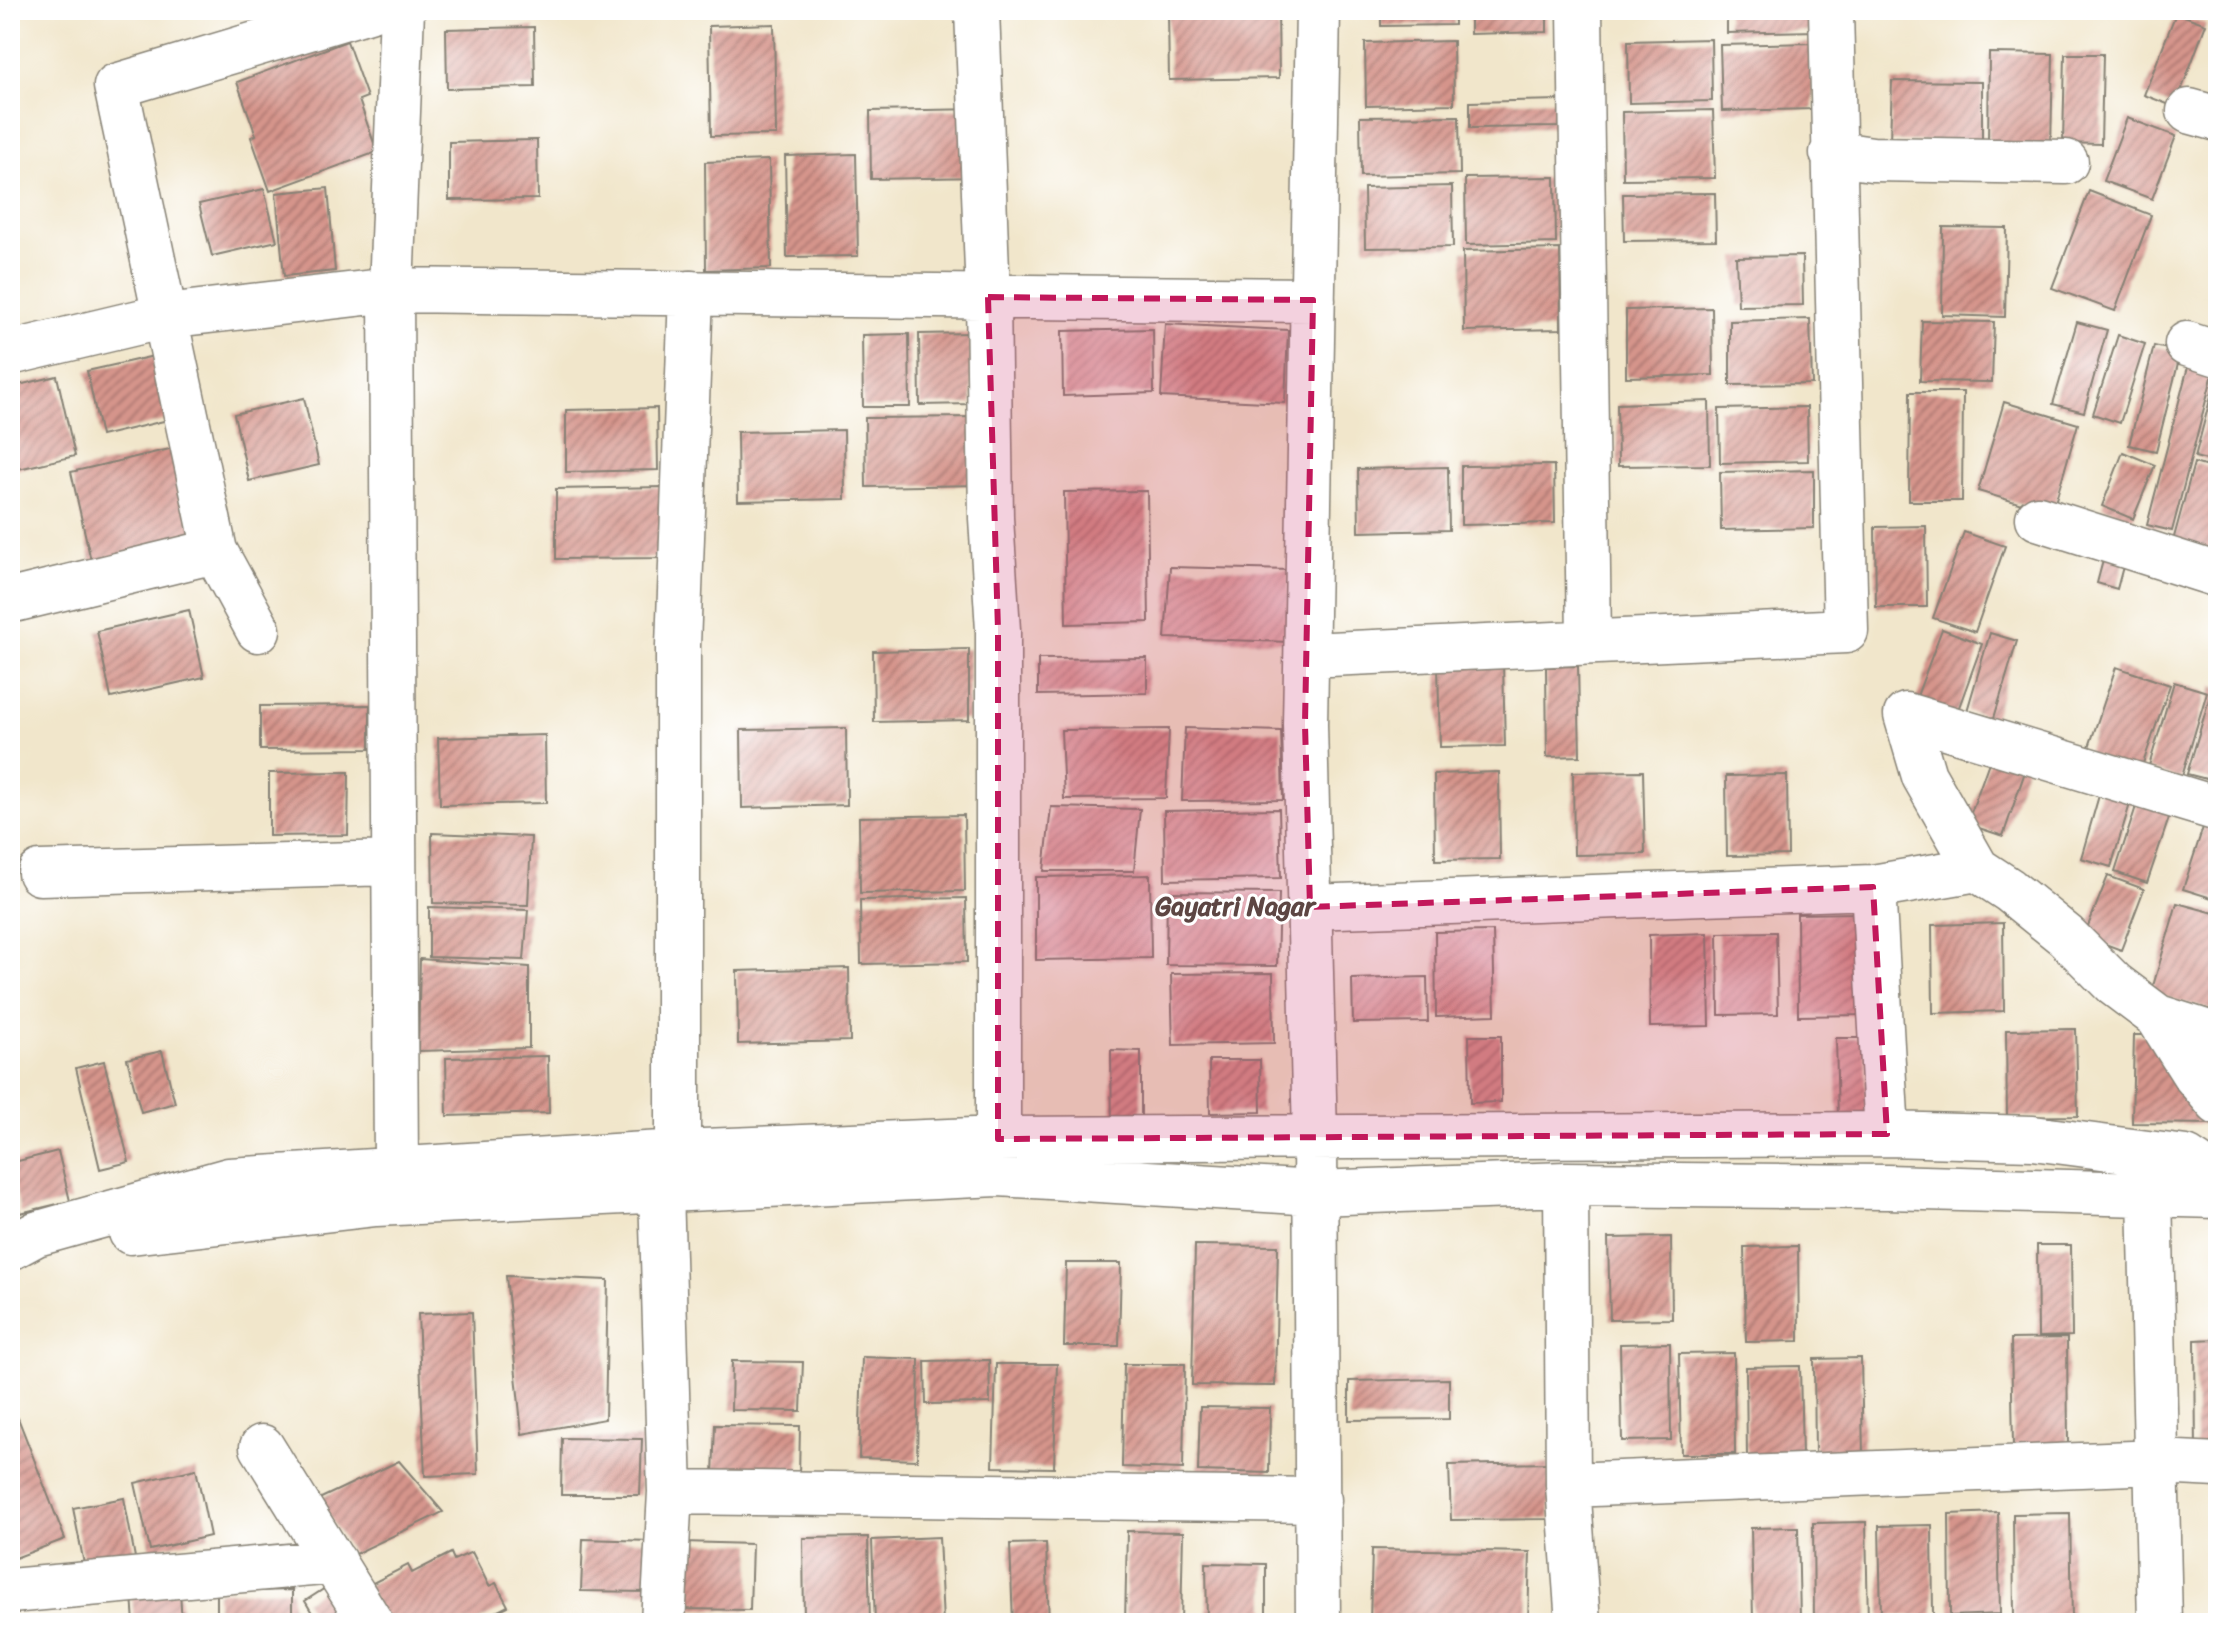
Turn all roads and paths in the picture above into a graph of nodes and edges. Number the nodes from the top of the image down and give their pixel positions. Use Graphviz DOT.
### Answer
graph roads {
  1 [pos="369,10"];
  2 [pos="402,10"];
  3 [pos="977,10"];
  4 [pos="1318,10"];
  5 [pos="1580,10"];
  6 [pos="1831,10"];
  7 [pos="1832,153"];
  8 [pos="2066,162"];
  9 [pos="391,290"];
  10 [pos="691,293"];
  11 [pos="988,297"];
  12 [pos="1313,300"];
  13 [pos="165,316"];
  14 [pos="10,353"];
  15 [pos="2038,518"];
  16 [pos="215,551"];
  17 [pos="2218,575"];
  18 [pos="10,601"];
  19 [pos="258,630"];
  20 [pos="1589,640"];
  21 [pos="1307,655"];
  22 [pos="2218,809"];
  23 [pos="391,863"];
  24 [pos="1977,869"];
  25 [pos="40,873"];
  26 [pos="1873,887"];
  27 [pos="1310,907"];
  28 [pos="2158,1017"];
  29 [pos="2218,1036"];
  30 [pos="2218,1103"];
  31 [pos="1887,1134"];
  32 [pos="1315,1138"];
  33 [pos="998,1139"];
  34 [pos="678,1152"];
  35 [pos="396,1169"];
  36 [pos="2218,1179"];
  37 [pos="1566,1184"];
  38 [pos="661,1191"];
  39 [pos="1315,1193"];
  40 [pos="2150,1193"];
  41 [pos="2218,1196"];
  42 [pos="10,1250"];
  43 [pos="262,1447"];
  44 [pos="2158,1462"];
  45 [pos="2218,1465"];
  46 [pos="1568,1485"];
  47 [pos="670,1492"];
  48 [pos="1319,1500"];
  49 [pos="334,1562"];
  50 [pos="10,1591"];
  51 [pos="371,1623"];
  52 [pos="663,1623"];
  53 [pos="1318,1623"];
  54 [pos="1578,1623"];
  55 [pos="2160,1623"];
  1 -- 13 [label="street"];
  2 -- 9 [label="street"];
  3 -- 11 [label="street"];
  4 -- 12 [label="street"];
  5 -- 20 [label="street"];
  6 -- 7 [label="street"];
  7 -- 8 [label="street"];
  7 -- 20 [label="street"];
  9 -- 10 [label="street"];
  9 -- 13 [label="street"];
  9 -- 23 [label="street"];
  10 -- 11 [label="street"];
  10 -- 34 [label="street"];
  11 -- 12 [label="street"];
  11 -- 33 [label="street"];
  12 -- 21 [label="street"];
  13 -- 14 [label="street"];
  13 -- 16 [label="street"];
  15 -- 17 [label="street"];
  16 -- 18 [label="street"];
  16 -- 19 [label="street"];
  20 -- 21 [label="street"];
  21 -- 27 [label="street"];
  22 -- 24 [label="street"];
  23 -- 25 [label="street"];
  23 -- 35 [label="street"];
  24 -- 26 [label="street"];
  24 -- 28 [label="street"];
  26 -- 27 [label="street"];
  26 -- 31 [label="street"];
  27 -- 32 [label="street"];
  28 -- 29 [label="street"];
  28 -- 30 [label="street"];
  31 -- 32 [label="street"];
  31 -- 36 [label="street"];
  32 -- 33 [label="street"];
  32 -- 39 [label="street"];
  33 -- 34 [label="street"];
  34 -- 35 [label="street"];
  35 -- 42 [label="street"];
  37 -- 39 [label="street"];
  37 -- 40 [label="street"];
  37 -- 46 [label="street"];
  38 -- 39 [label="street"];
  38 -- 42 [label="street"];
  38 -- 47 [label="street"];
  39 -- 48 [label="street"];
  40 -- 41 [label="street"];
  40 -- 44 [label="street"];
  43 -- 49 [label="street"];
  44 -- 45 [label="street"];
  44 -- 46 [label="street"];
  44 -- 55 [label="street"];
  46 -- 54 [label="street"];
  47 -- 48 [label="street"];
  47 -- 52 [label="street"];
  48 -- 53 [label="street"];
  49 -- 50 [label="street"];
  49 -- 51 [label="street"];
}
